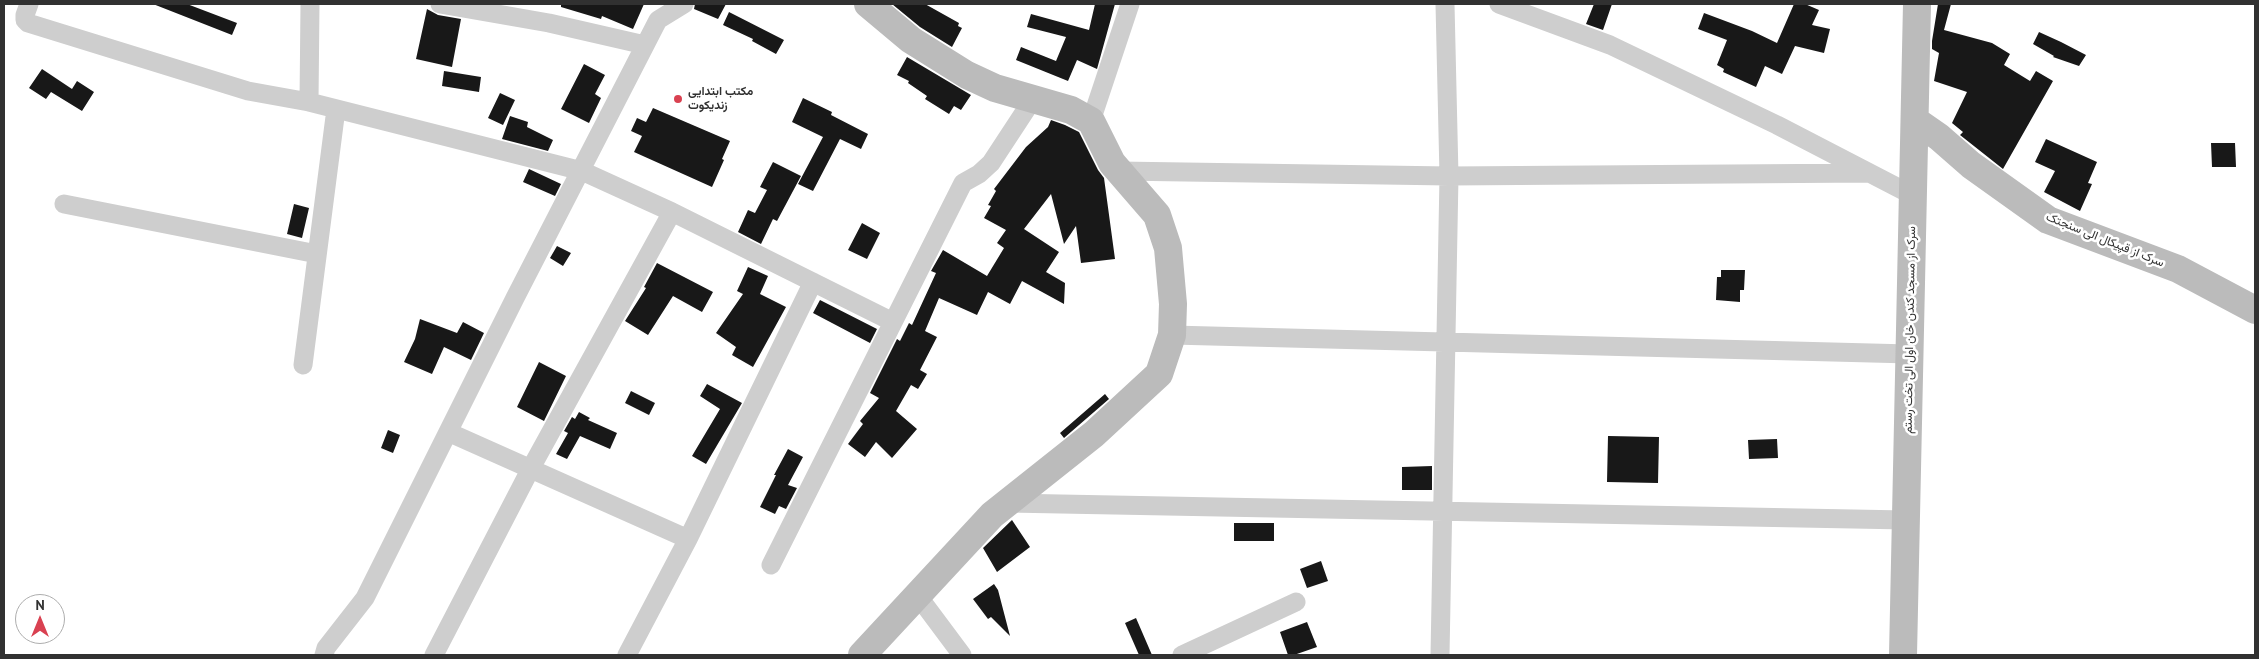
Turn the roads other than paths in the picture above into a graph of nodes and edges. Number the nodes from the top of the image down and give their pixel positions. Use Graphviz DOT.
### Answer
graph roads {
  1 [pos="29,4"];
  2 [pos="310,4"];
  3 [pos="440,4"];
  4 [pos="684,4"];
  5 [pos="868,4"];
  6 [pos="1130,4"];
  7 [pos="1445,4"];
  8 [pos="1499,4"];
  9 [pos="1917,4"];
  10 [pos="1536,10"];
  11 [pos="646,45"];
  12 [pos="1033,99"];
  13 [pos="309,102"];
  14 [pos="336,109"];
  15 [pos="1091,121"];
  16 [pos="1916,121"];
  17 [pos="582,171"];
  18 [pos="1119,171"];
  19 [pos="1870,173"];
  20 [pos="1448,176"];
  21 [pos="1914,196"];
  22 [pos="64,204"];
  23 [pos="672,212"];
  24 [pos="317,254"];
  25 [pos="813,282"];
  26 [pos="2255,310"];
  27 [pos="893,322"];
  28 [pos="1172,335"];
  29 [pos="1446,342"];
  30 [pos="1910,354"];
  31 [pos="302,364"];
  32 [pos="448,432"];
  33 [pos="531,468"];
  34 [pos="1008,502"];
  35 [pos="1443,511"];
  36 [pos="1906,520"];
  37 [pos="688,539"];
  38 [pos="771,565"];
  39 [pos="918,596"];
  40 [pos="1296,602"];
  41 [pos="324,655"];
  42 [pos="434,655"];
  43 [pos="628,655"];
  44 [pos="862,655"];
  45 [pos="962,655"];
  46 [pos="1182,655"];
  47 [pos="1440,655"];
  48 [pos="1903,655"];
  1 -- 13 [label="street"];
  2 -- 13 [label="street"];
  3 -- 11 [label="street"];
  4 -- 11 [label="street"];
  5 -- 12 [label="street"];
  6 -- 15 [label="street"];
  7 -- 20 [label="street"];
  8 -- 10 [label="street"];
  9 -- 16 [label="street, سرک از مسجد کندن خان اول الی تخت رستم"];
  10 -- 19 [label="street"];
  11 -- 17 [label="street"];
  12 -- 15 [label="street"];
  12 -- 27 [label="street"];
  13 -- 14 [label="street"];
  14 -- 17 [label="street"];
  14 -- 24 [label="street"];
  15 -- 18 [label="street"];
  16 -- 21 [label="street, سرک از مسجد کندن خان اول الی تخت رستم"];
  16 -- 26 [label="street, سرک از قپیکال الی سنجتک"];
  17 -- 23 [label="street"];
  17 -- 32 [label="street"];
  18 -- 20 [label="street"];
  18 -- 28 [label="street"];
  19 -- 20 [label="street"];
  19 -- 21 [label="street"];
  20 -- 29 [label="street"];
  21 -- 30 [label="street, سرک از مسجد کندن خان اول الی تخت رستم"];
  22 -- 24 [label="street"];
  23 -- 25 [label="street"];
  23 -- 33 [label="street"];
  24 -- 31 [label="street"];
  25 -- 27 [label="street"];
  25 -- 37 [label="street"];
  27 -- 38 [label="street"];
  28 -- 29 [label="street"];
  28 -- 34 [label="street"];
  29 -- 30 [label="street"];
  29 -- 35 [label="street"];
  30 -- 36 [label="street, سرک از مسجد کندن خان اول الی تخت رستم"];
  32 -- 33 [label="street"];
  32 -- 41 [label="street"];
  33 -- 37 [label="street"];
  33 -- 42 [label="street"];
  34 -- 35 [label="street"];
  34 -- 39 [label="street"];
  35 -- 36 [label="street"];
  35 -- 47 [label="street"];
  36 -- 48 [label="street, سرک از مسجد کندن خان اول الی تخت رستم"];
  37 -- 43 [label="street"];
  39 -- 44 [label="street"];
  39 -- 45 [label="street"];
  40 -- 46 [label="street"];
}
